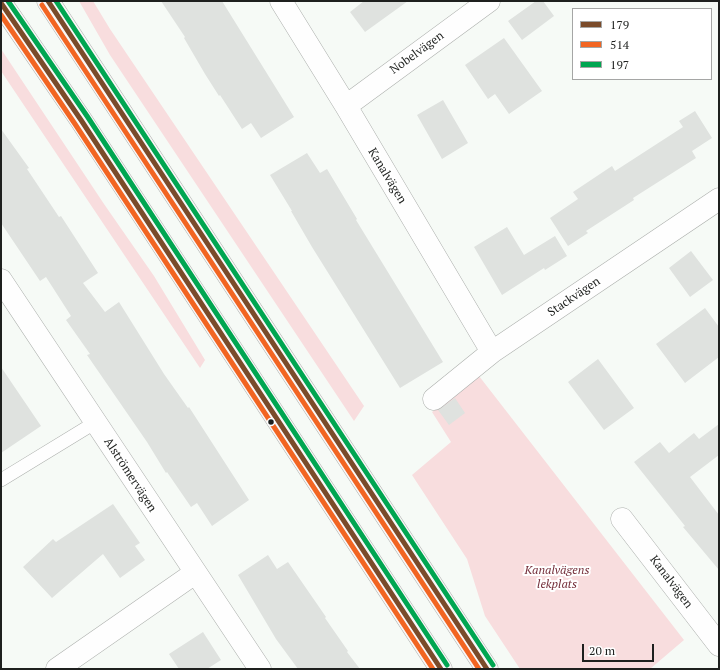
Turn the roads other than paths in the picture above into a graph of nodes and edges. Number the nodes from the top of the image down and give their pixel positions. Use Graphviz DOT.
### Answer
graph roads {
  1 [pos="48,1"];
  2 [pos="281,1"];
  3 [pos="489,1"];
  4 [pos="1,3"];
  5 [pos="346,106"];
  6 [pos="719,199"];
  7 [pos="1,280"];
  8 [pos="492,352"];
  9 [pos="434,399"];
  10 [pos="96,422"];
  11 [pos="1,480"];
  12 [pos="622,519"];
  13 [pos="195,573"];
  14 [pos="719,645"];
  15 [pos="57,669"];
  16 [pos="260,669"];
  17 [pos="442,669"];
  18 [pos="487,669"];
  1 -- 18 [label="main road"];
  2 -- 5 [label="street, Kanalvägen"];
  3 -- 5 [label="street, Nobelvägen"];
  4 -- 17 [label="main road"];
  5 -- 8 [label="street, Kanalvägen"];
  6 -- 8 [label="street, Stackvägen"];
  7 -- 10 [label="street, Alströmervägen"];
  8 -- 9 [label="street, Stackvägen"];
  10 -- 11 [label="lane"];
  10 -- 13 [label="street, Alströmervägen"];
  12 -- 14 [label="street, Kanalvägen"];
  13 -- 15 [label="street"];
  13 -- 16 [label="street, Alströmervägen"];
}
